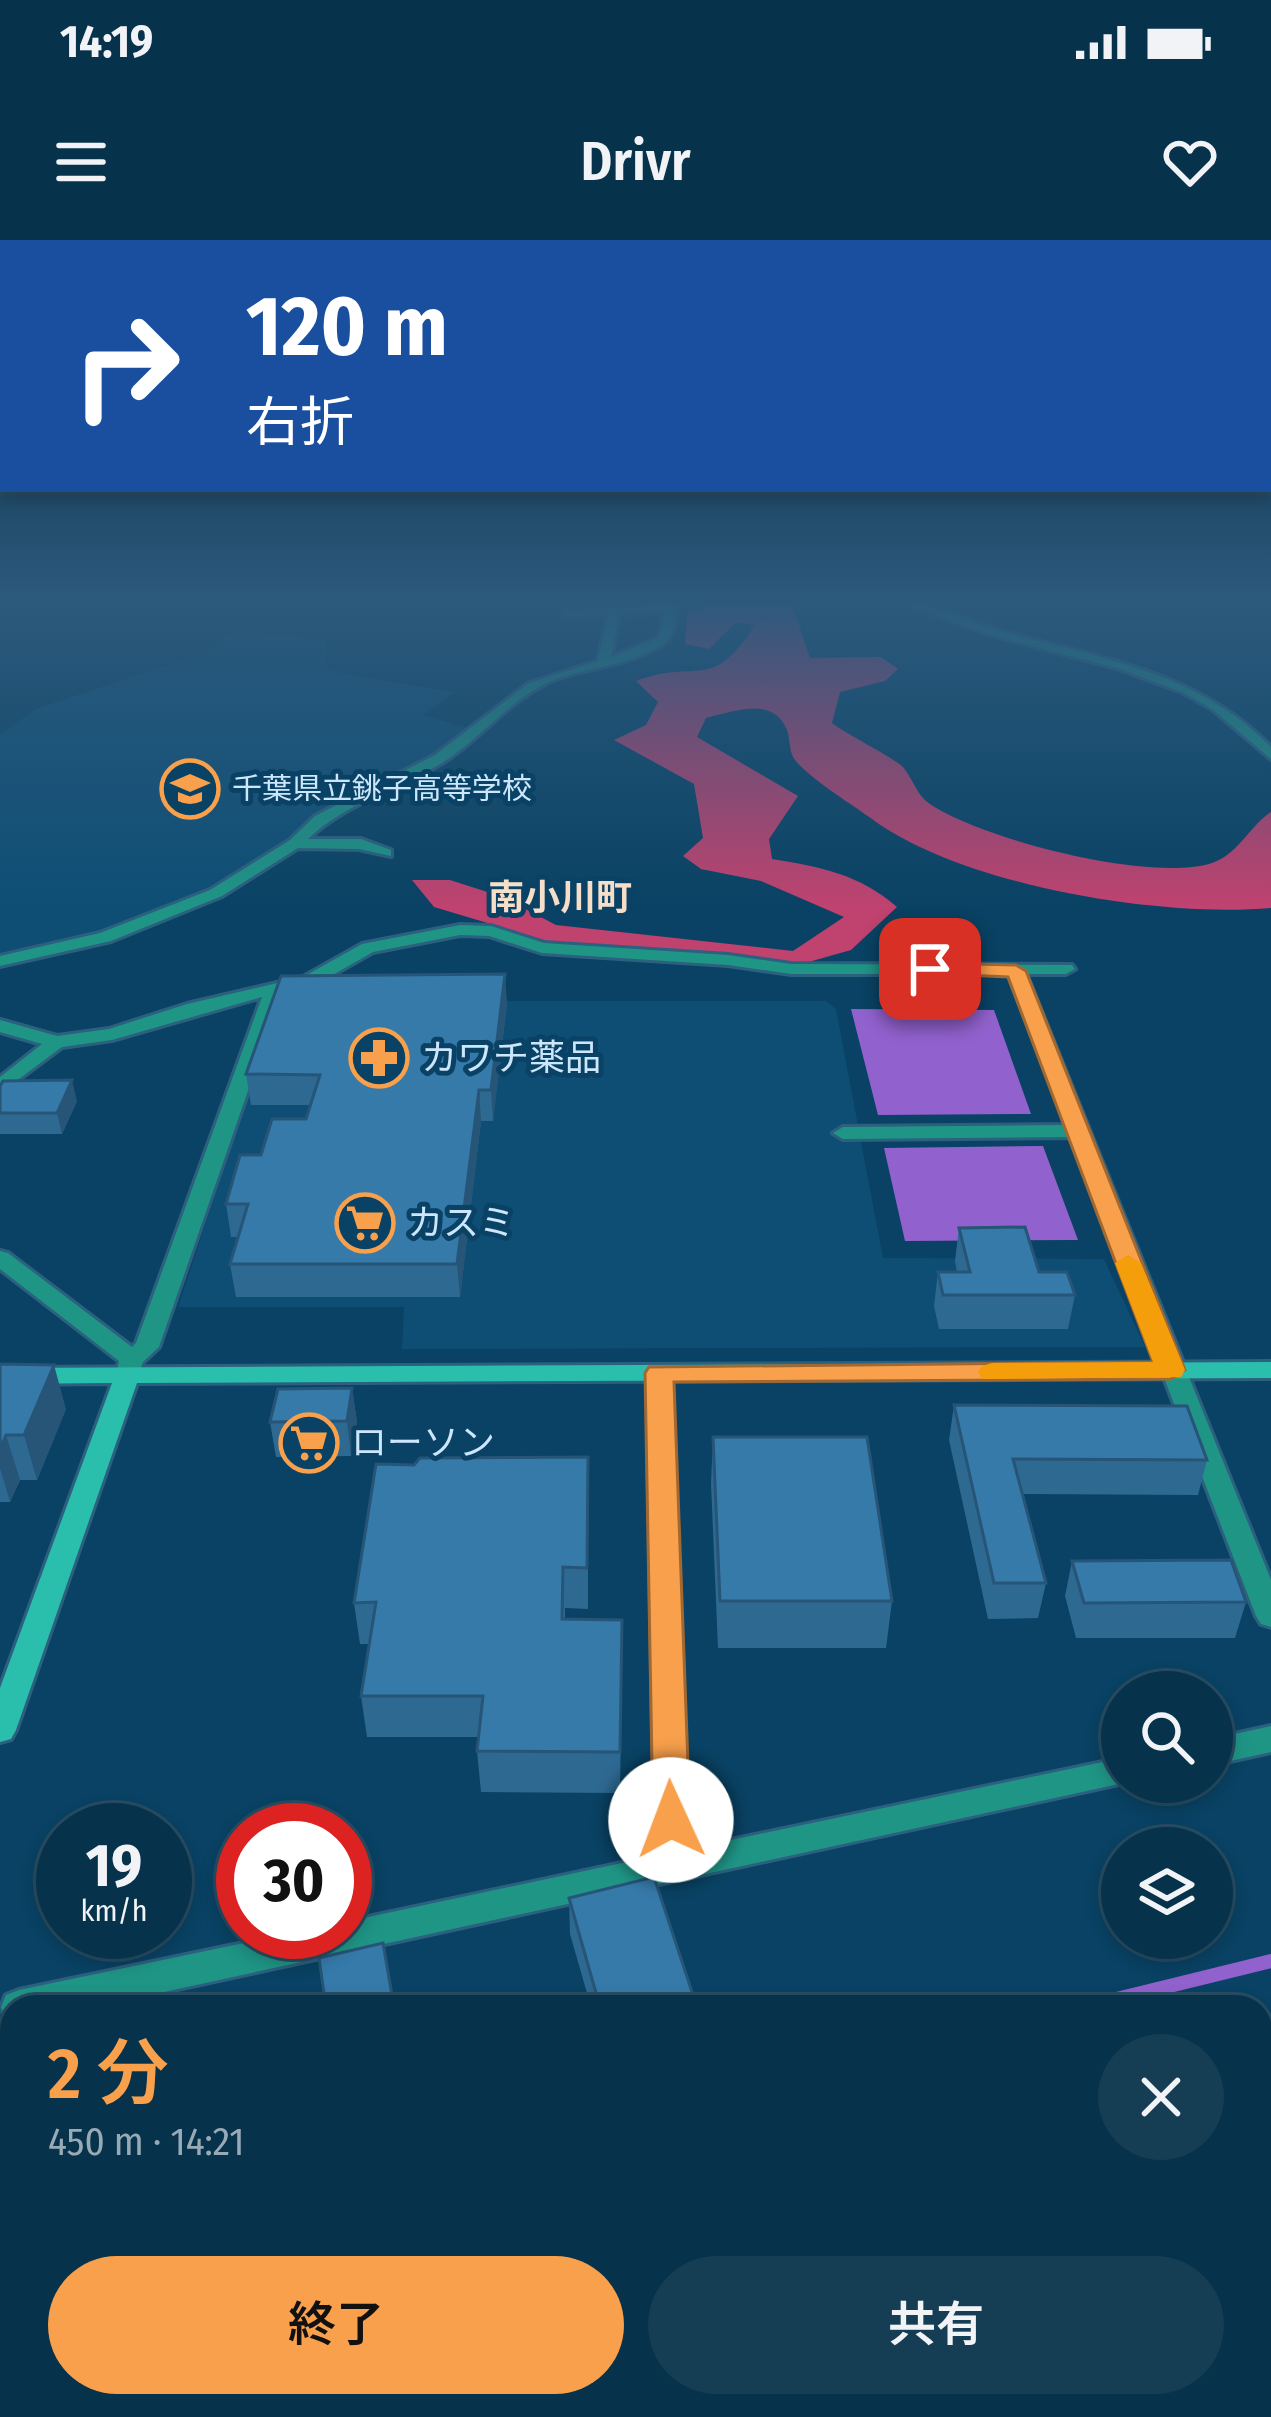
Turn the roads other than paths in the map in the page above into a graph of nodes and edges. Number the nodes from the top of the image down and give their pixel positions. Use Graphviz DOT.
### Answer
graph roads {
  1 [pos="508,706"];
  2 [pos="1215,706"];
  3 [pos="1271,755"];
  4 [pos="295,843"];
  5 [pos="385,853"];
  6 [pos="0,961"];
  7 [pos="1066,969"];
  8 [pos="1016,971"];
  9 [pos="274,990"];
  10 [pos="0,1026"];
  11 [pos="56,1042"];
  12 [pos="0,1087"];
  13 [pos="1076,1131"];
  14 [pos="843,1133"];
  15 [pos="0,1258"];
  16 [pos="130,1368"];
  17 [pos="1171,1370"];
  18 [pos="1271,1370"];
  19 [pos="659,1373"];
  20 [pos="0,1376"];
  21 [pos="1271,1616"];
  22 [pos="0,1730"];
  23 [pos="1271,1739"];
  24 [pos="1233,1747"];
  25 [pos="1101,1775"];
  26 [pos="672,1865"];
  27 [pos="76,1995"];
  1 -- 4 [label="street"];
  2 -- 3 [label="street"];
  4 -- 5 [label="street"];
  4 -- 6 [label="street"];
  7 -- 8 [label="street"];
  8 -- 9 [label="street"];
  8 -- 13 [label="street"];
  9 -- 11 [label="street"];
  9 -- 16 [label="street"];
  10 -- 11 [label="street"];
  11 -- 12 [label="street"];
  13 -- 14 [label="street"];
  13 -- 17 [label="street"];
  15 -- 16 [label="street"];
  16 -- 19 [label="street"];
  16 -- 20 [label="street"];
  16 -- 22 [label="street"];
  17 -- 18 [label="street"];
  17 -- 19 [label="street"];
  17 -- 21 [label="street"];
  19 -- 26 [label="street"];
  23 -- 24 [label="street"];
  25 -- 26 [label="street"];
  26 -- 27 [label="street"];
}
